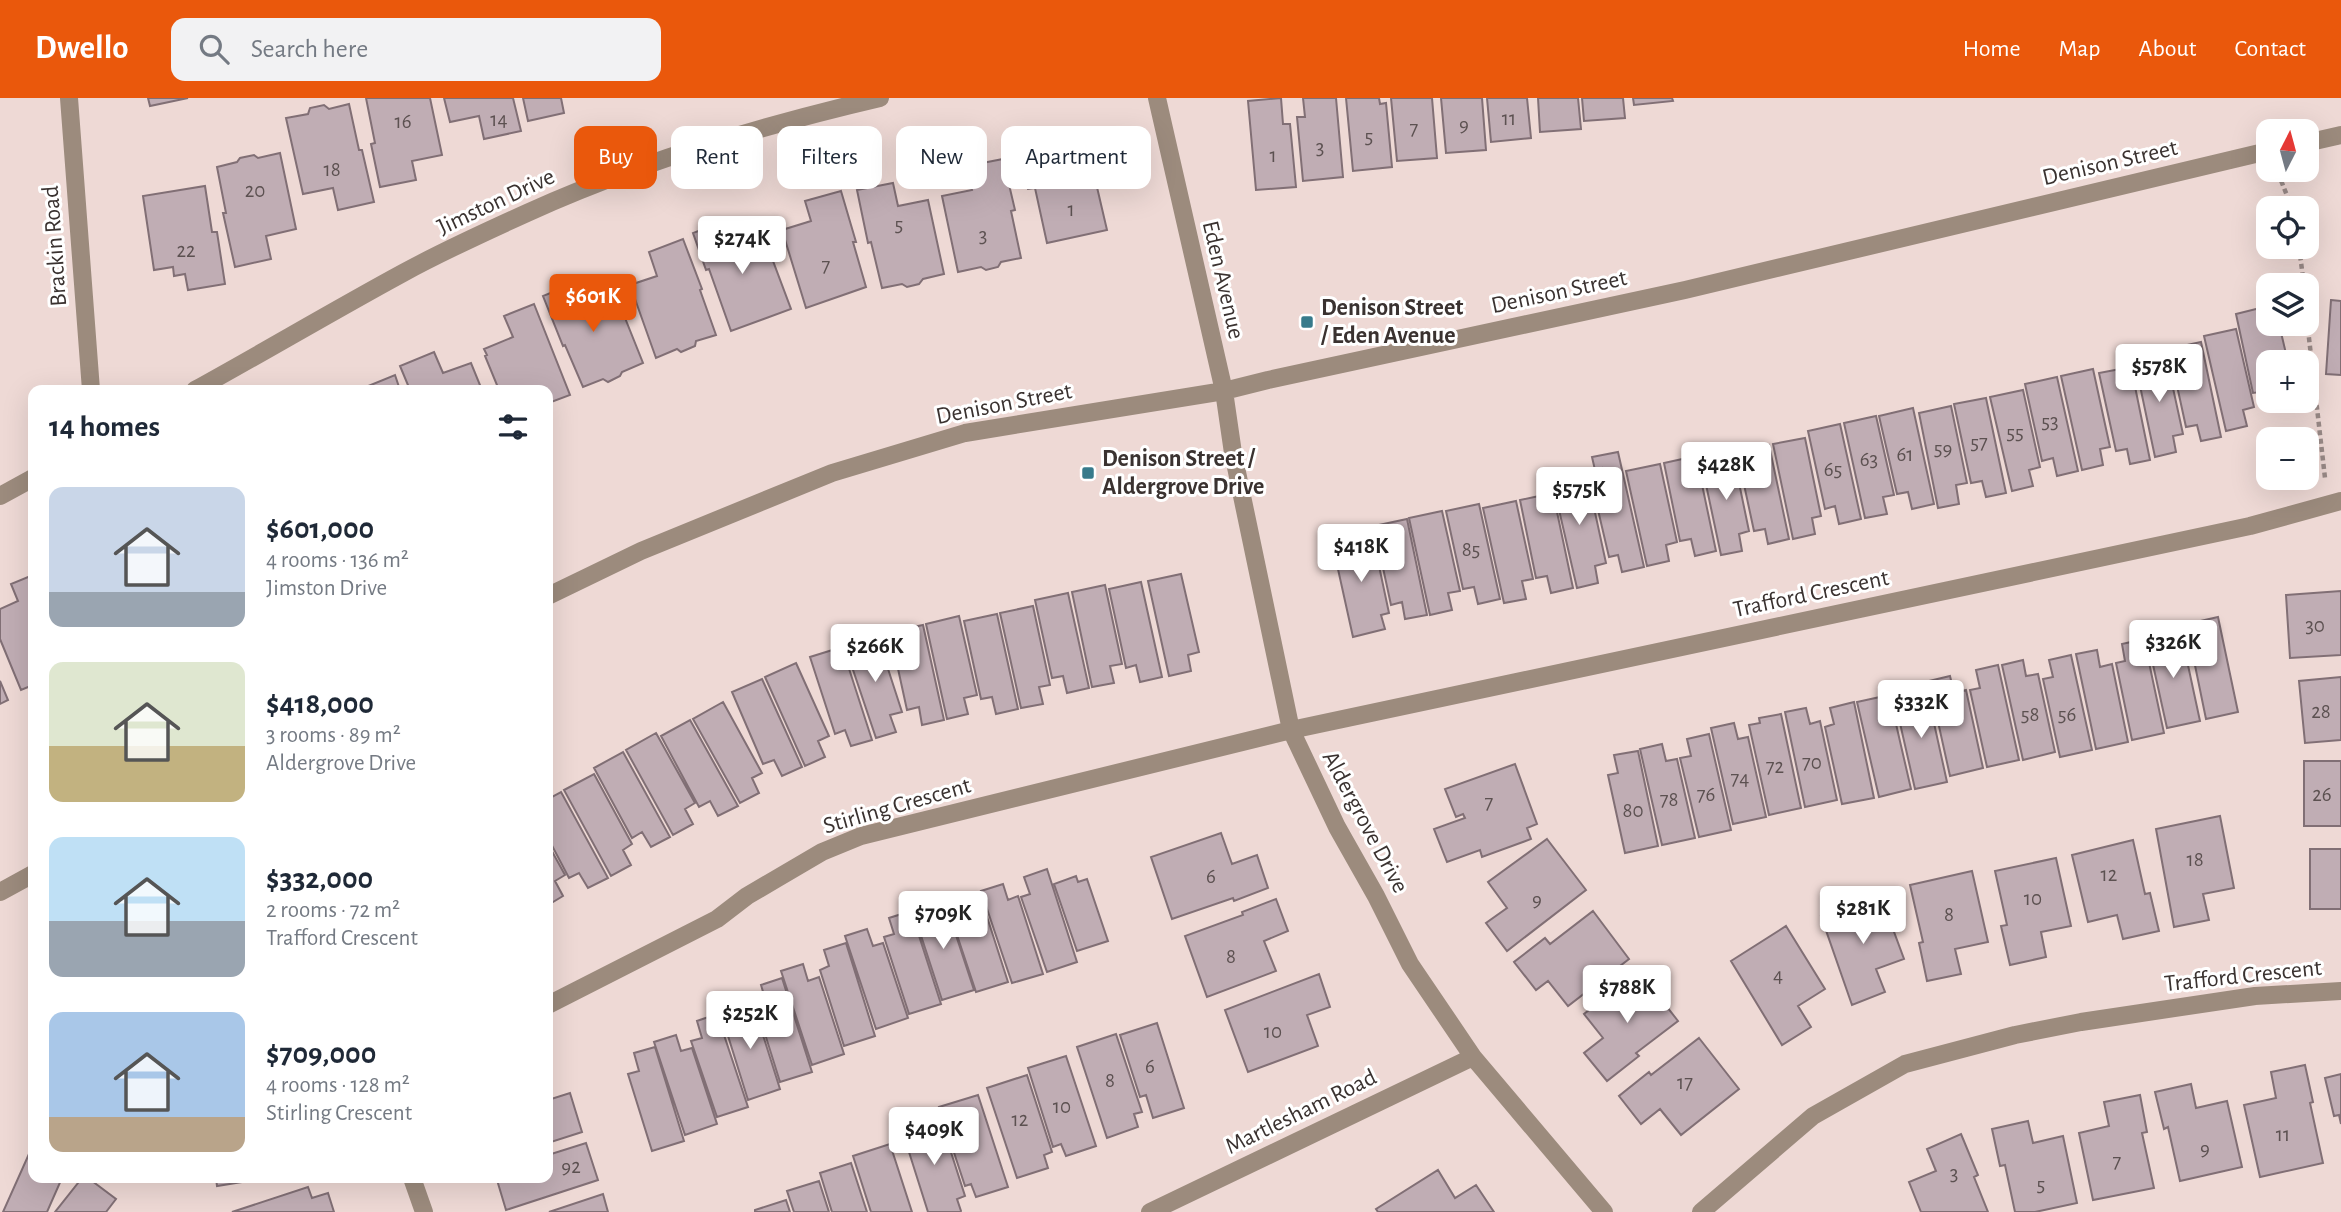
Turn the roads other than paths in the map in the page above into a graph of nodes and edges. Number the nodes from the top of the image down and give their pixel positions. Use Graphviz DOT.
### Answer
graph roads {
  1 [pos="69,98"];
  2 [pos="880,98"];
  3 [pos="1157,98"];
  4 [pos="2341,135"];
  5 [pos="2319,140"];
  6 [pos="2256,154"];
  7 [pos="91,385"];
  8 [pos="203,385"];
  9 [pos="1224,391"];
  10 [pos="28,481"];
  11 [pos="0,496"];
  12 [pos="2334,502"];
  13 [pos="553,594"];
  14 [pos="1291,730"];
  15 [pos="28,877"];
  16 [pos="0,892"];
  17 [pos="2341,990"];
  18 [pos="553,1002"];
  19 [pos="1473,1057"];
  20 [pos="414,1183"];
  21 [pos="424,1212"];
  22 [pos="1150,1212"];
  23 [pos="1604,1212"];
  24 [pos="1701,1212"];
  1 -- 7 [label="street, Brackin Road"];
  2 -- 8 [label="street, Jimston Drive"];
  3 -- 9 [label="street, Eden Avenue"];
  4 -- 5 [label="street"];
  6 -- 9 [label="street, Denison Street"];
  9 -- 13 [label="street, Denison Street"];
  9 -- 14 [label="street, Aldergrove Drive"];
  10 -- 11 [label="street"];
  12 -- 14 [label="street, Trafford Crescent"];
  14 -- 18 [label="street, Stirling Crescent"];
  14 -- 19 [label="street, Aldergrove Drive"];
  15 -- 16 [label="street"];
  17 -- 24 [label="street, Trafford Crescent"];
  19 -- 22 [label="street, Martlesham Road"];
  19 -- 23 [label="street, Aldergrove Drive"];
  20 -- 21 [label="street"];
}
